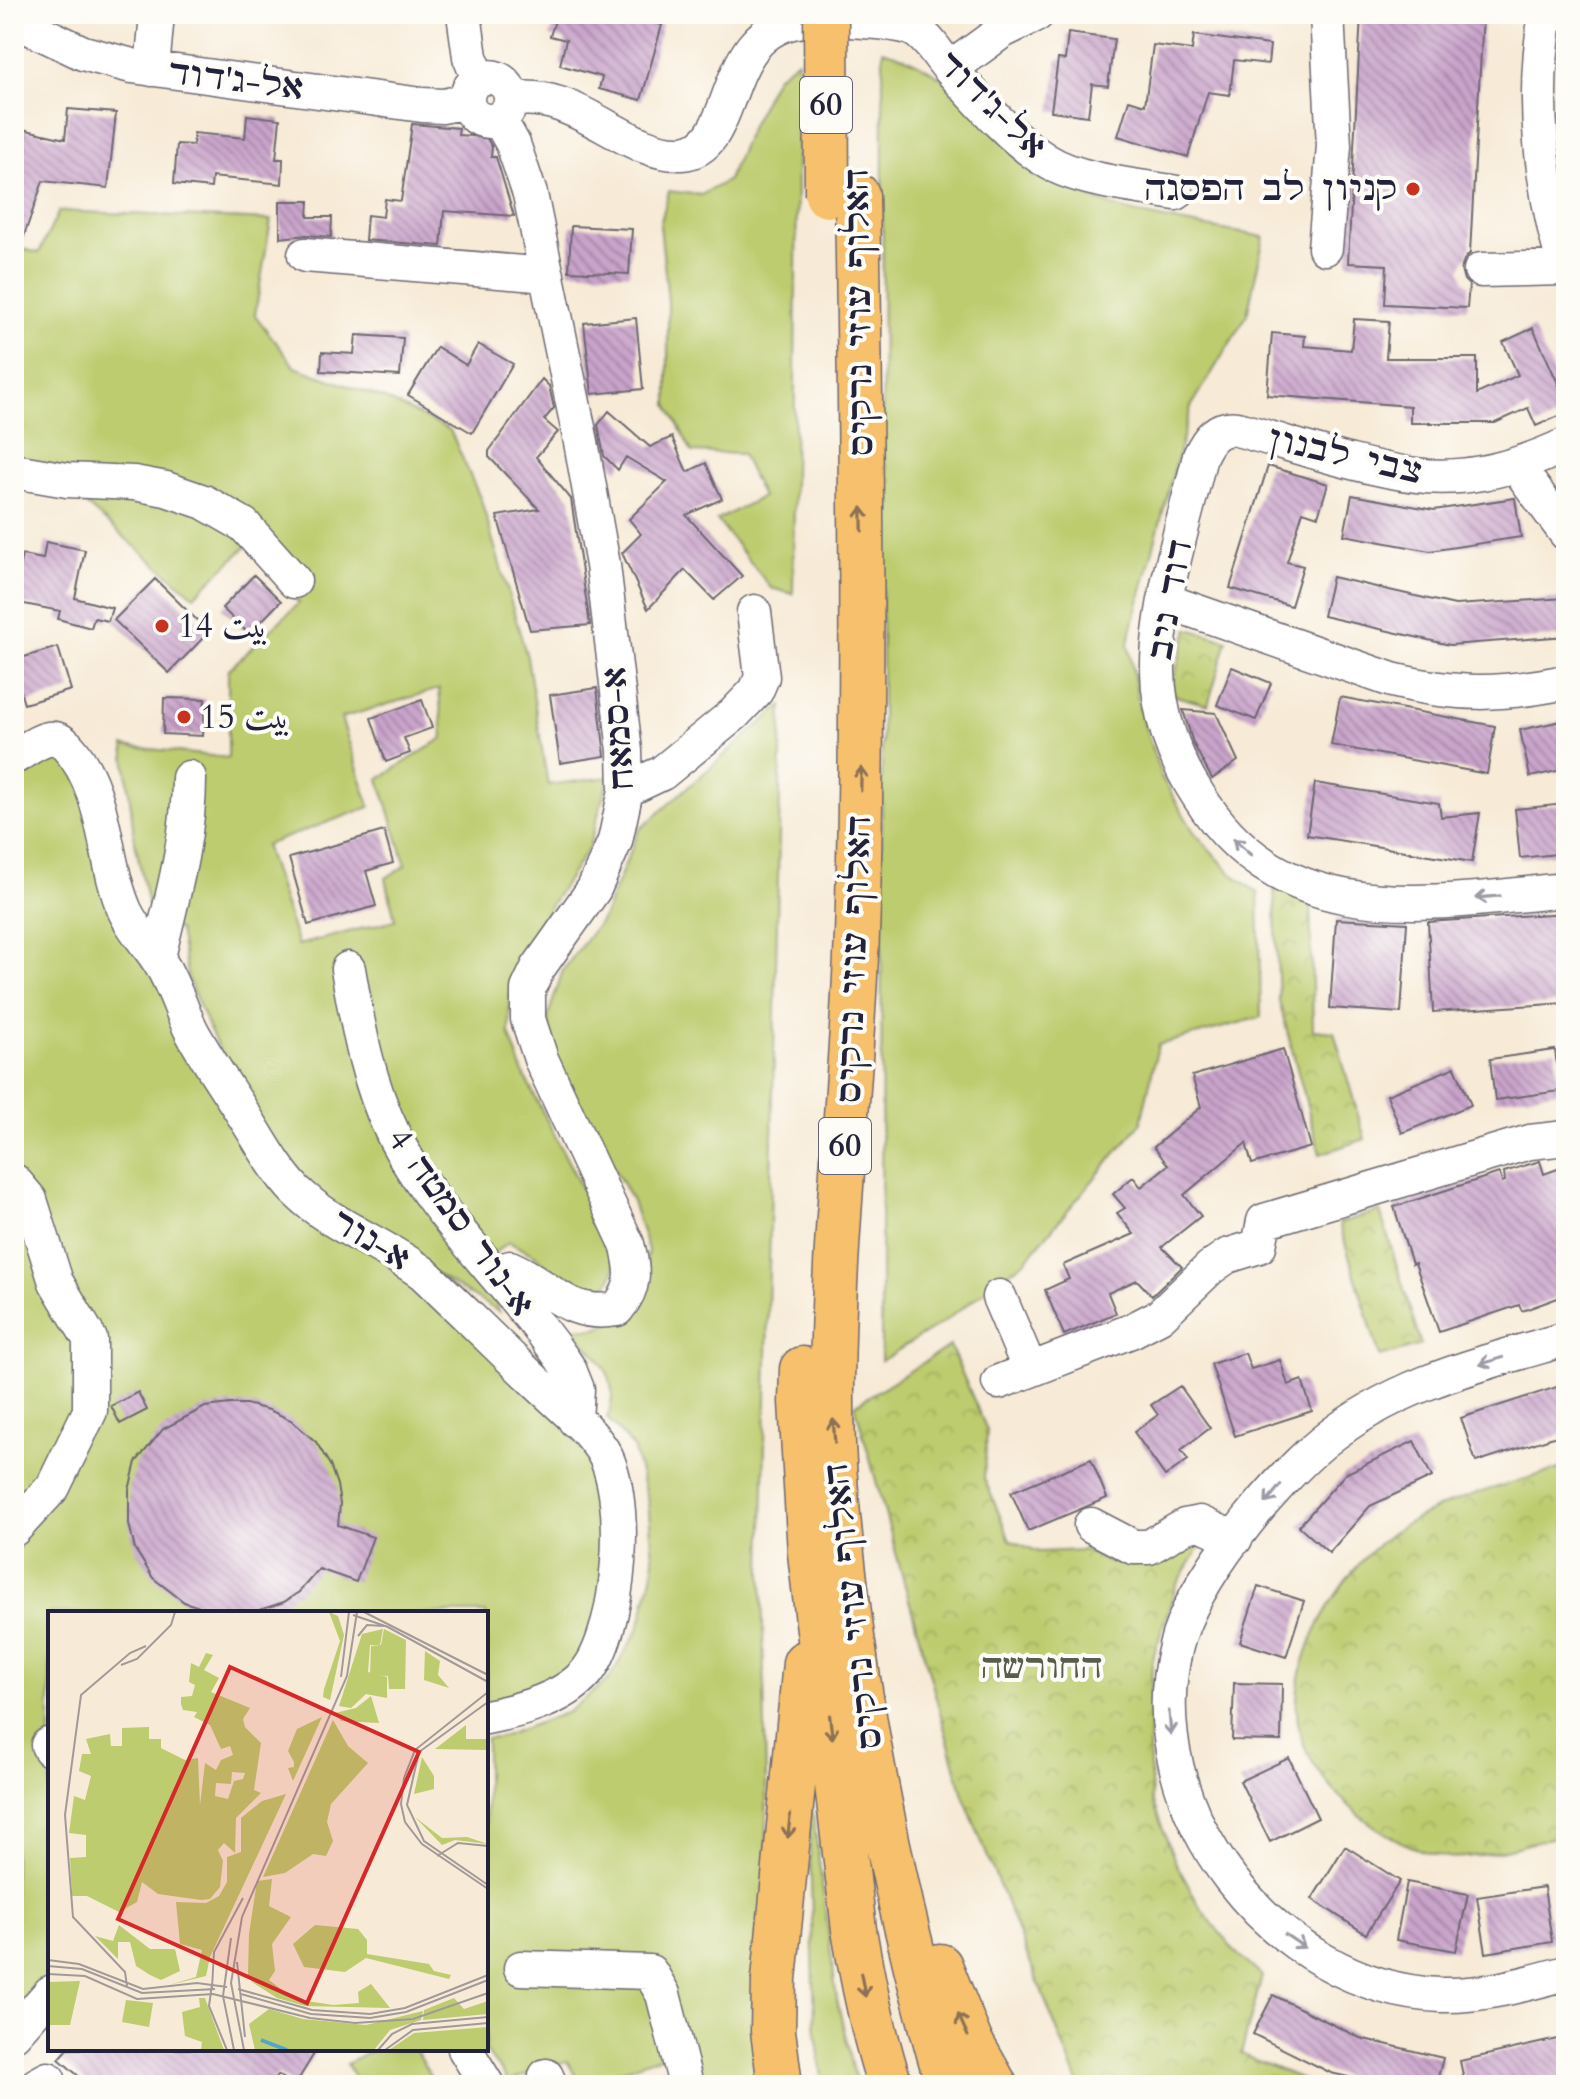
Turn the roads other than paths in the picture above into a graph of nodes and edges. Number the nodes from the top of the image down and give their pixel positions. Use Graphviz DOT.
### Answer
graph roads {
  1 [pos="157,14"];
  2 [pos="464,14"];
  3 [pos="826,14"];
  4 [pos="856,14"];
  5 [pos="1037,14"];
  6 [pos="1327,14"];
  7 [pos="1546,14"];
  8 [pos="1558,14"];
  9 [pos="14,20"];
  10 [pos="152,69"];
  11 [pos="950,69"];
  12 [pos="473,90"];
  13 [pos="505,109"];
  14 [pos="1176,193"];
  15 [pos="842,195"];
  16 [pos="1566,212"];
  17 [pos="1325,248"];
  18 [pos="305,255"];
  19 [pos="1566,269"];
  20 [pos="1481,270"];
  21 [pos="547,275"];
  22 [pos="1217,431"];
  23 [pos="1566,445"];
  24 [pos="1516,465"];
  25 [pos="14,471"];
  26 [pos="1566,533"];
  27 [pos="294,581"];
  28 [pos="1166,601"];
  29 [pos="754,612"];
  30 [pos="1566,682"];
  31 [pos="14,757"];
  32 [pos="189,778"];
  33 [pos="626,790"];
  34 [pos="1566,890"];
  35 [pos="158,957"];
  36 [pos="348,969"];
  37 [pos="1566,1138"];
  38 [pos="14,1181"];
  39 [pos="496,1274"];
  40 [pos="999,1297"];
  41 [pos="1566,1339"];
  42 [pos="575,1420"];
  43 [pos="1091,1525"];
  44 [pos="14,1529"];
  45 [pos="1235,1539"];
  46 [pos="810,1553"];
  47 [pos="861,1699"];
  48 [pos="488,1717"];
  49 [pos="521,1968"];
  50 [pos="1566,1973"];
  51 [pos="48,1995"];
  52 [pos="14,2034"];
  53 [pos="466,2051"];
  54 [pos="487,2085"];
  55 [pos="686,2085"];
  56 [pos="780,2085"];
  57 [pos="890,2085"];
  58 [pos="948,2085"];
  59 [pos="995,2085"];
  1 -- 10 [label="street"];
  2 -- 12 [label="street"];
  3 -- 15 [label="highway, האלוף עוזי נרקיס / 60, bridge"];
  4 -- 15 [label="highway, האלוף עוזי נרקיס / 60"];
  5 -- 11 [label="street"];
  6 -- 17 [label="street"];
  7 -- 19 [label="street"];
  8 -- 16 [label="street"];
  9 -- 10 [label="street, אל-ג'דוד"];
  10 -- 12 [label="street, אל-ג'דוד"];
  11 -- 13 [label="street, אל-ג'דוד"];
  11 -- 14 [label="street, אל-ג'דוד"];
  12 -- 13 [label="street"];
  13 -- 21 [label="street, א-סמאח"];
  15 -- 46 [label="highway, האלוף עוזי נרקיס / 60"];
  47 -- 15 [label="highway, האלוף עוזי נרקיס / 60, one-way"];
  18 -- 21 [label="street"];
  19 -- 20 [label="street"];
  21 -- 33 [label="street, א-סמאח"];
  22 -- 24 [label="street, צבי לבנון"];
  22 -- 28 [label="street, דוד ניב"];
  23 -- 24 [label="street, צבי לבנון"];
  24 -- 26 [label="street"];
  25 -- 27 [label="street"];
  28 -- 30 [label="street"];
  34 -- 28 [label="street, דוד ניב, one-way"];
  29 -- 33 [label="street"];
  31 -- 35 [label="street, א-נור"];
  32 -- 35 [label="street"];
  33 -- 39 [label="street, א-סמאח"];
  35 -- 42 [label="street, א-נור"];
  36 -- 39 [label="street, א-נור סמטה 4"];
  37 -- 40 [label="street"];
  38 -- 44 [label="street"];
  39 -- 42 [label="street, א-נור סמטה 4"];
  41 -- 45 [label="street, one-way"];
  42 -- 48 [label="street, א-נור"];
  43 -- 45 [label="street"];
  45 -- 50 [label="street, one-way"];
  46 -- 56 [label="highway, one-way"];
  46 -- 57 [label="highway, האלוף עוזי נרקיס / 60, one-way"];
  47 -- 58 [label="highway, האלוף עוזי נרקיס / 60"];
  59 -- 47 [label="highway, one-way"];
  49 -- 55 [label="street"];
  51 -- 52 [label="street"];
  53 -- 54 [label="street"];
}
